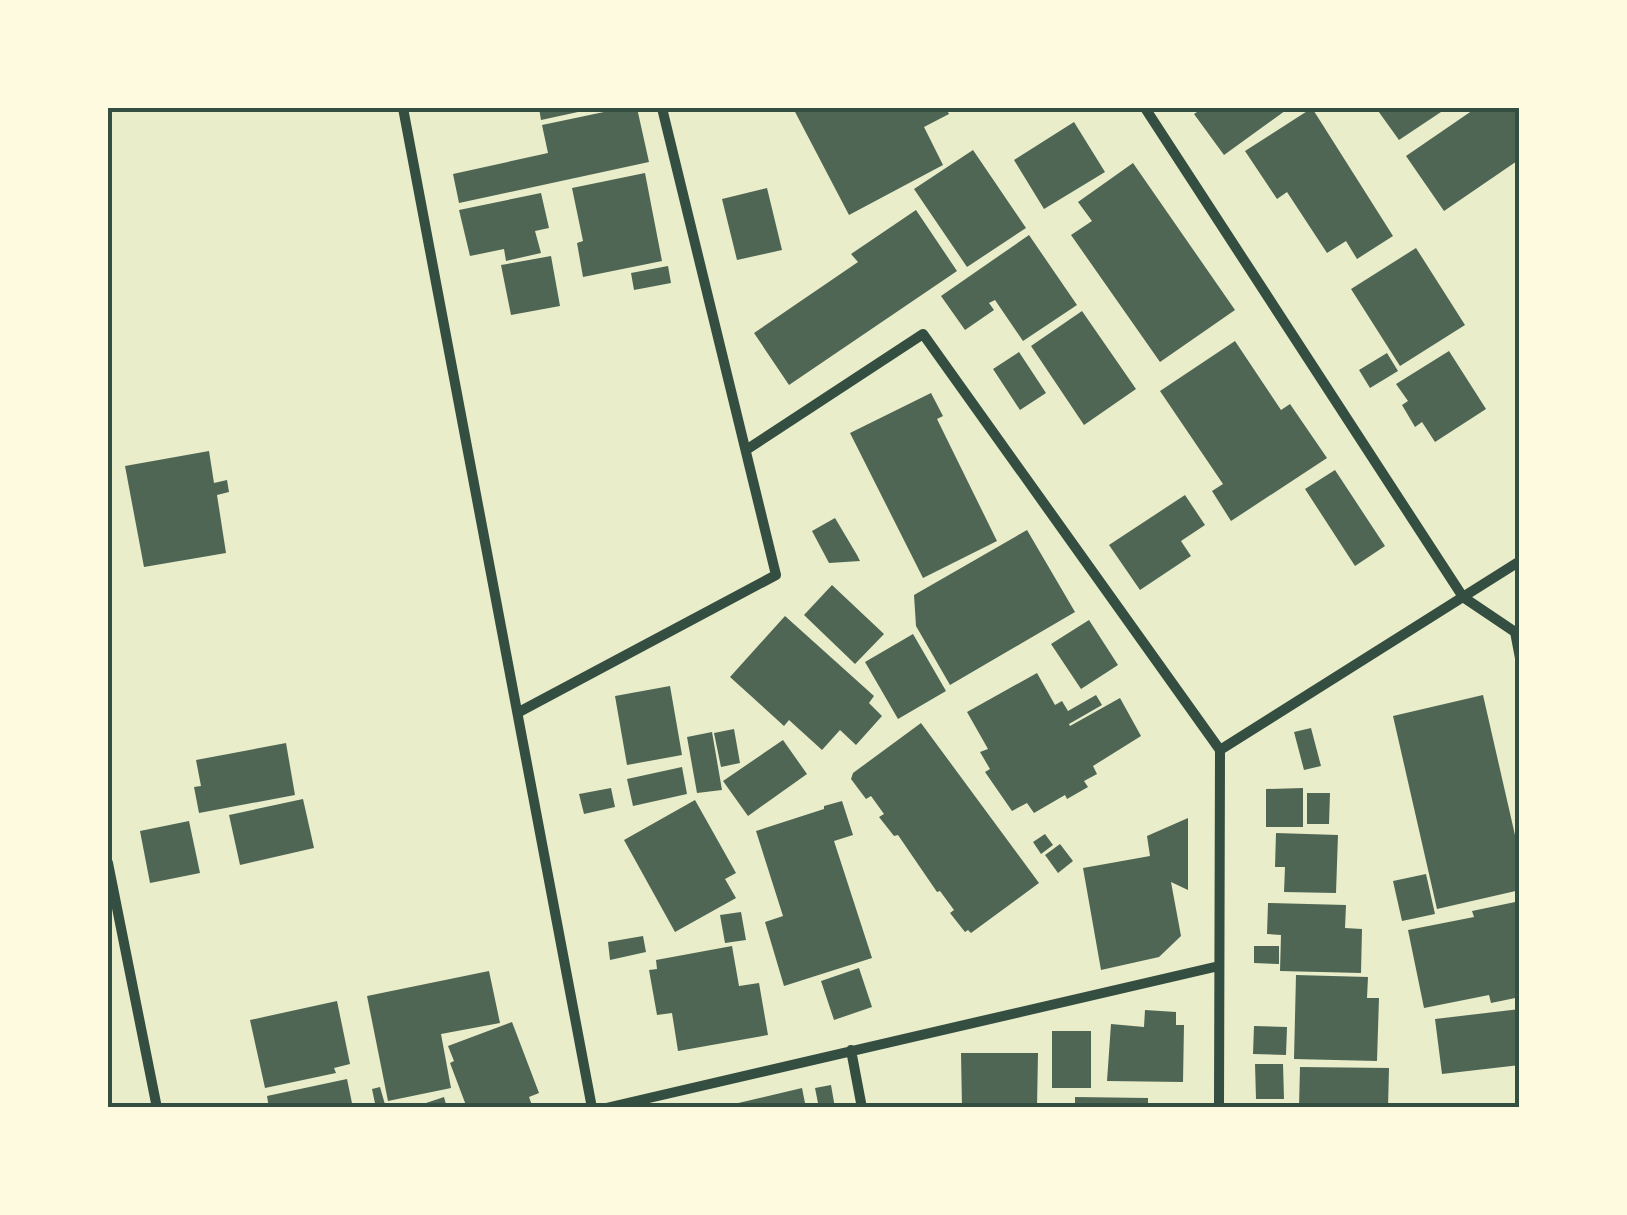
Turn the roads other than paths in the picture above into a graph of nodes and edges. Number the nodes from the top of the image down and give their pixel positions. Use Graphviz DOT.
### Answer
graph roads {
  1 [pos="403,108"];
  2 [pos="662,108"];
  3 [pos="1145,108"];
  4 [pos="746,450"];
  5 [pos="1520,562"];
  6 [pos="1464,597"];
  7 [pos="1520,658"];
  8 [pos="520,712"];
  9 [pos="1220,750"];
  10 [pos="108,864"];
  11 [pos="1219,966"];
  12 [pos="851,1050"];
  13 [pos="157,1108"];
  14 [pos="592,1108"];
  15 [pos="606,1108"];
  16 [pos="862,1108"];
  17 [pos="1218,1108"];
  1 -- 8 [label="street"];
  2 -- 4 [label="street"];
  3 -- 6 [label="street"];
  4 -- 8 [label="street"];
  4 -- 9 [label="street"];
  5 -- 6 [label="street"];
  6 -- 7 [label="street"];
  6 -- 9 [label="street"];
  8 -- 14 [label="street"];
  9 -- 11 [label="street"];
  10 -- 13 [label="street"];
  11 -- 12 [label="street"];
  11 -- 17 [label="street"];
  12 -- 15 [label="street"];
  12 -- 16 [label="street"];
}
